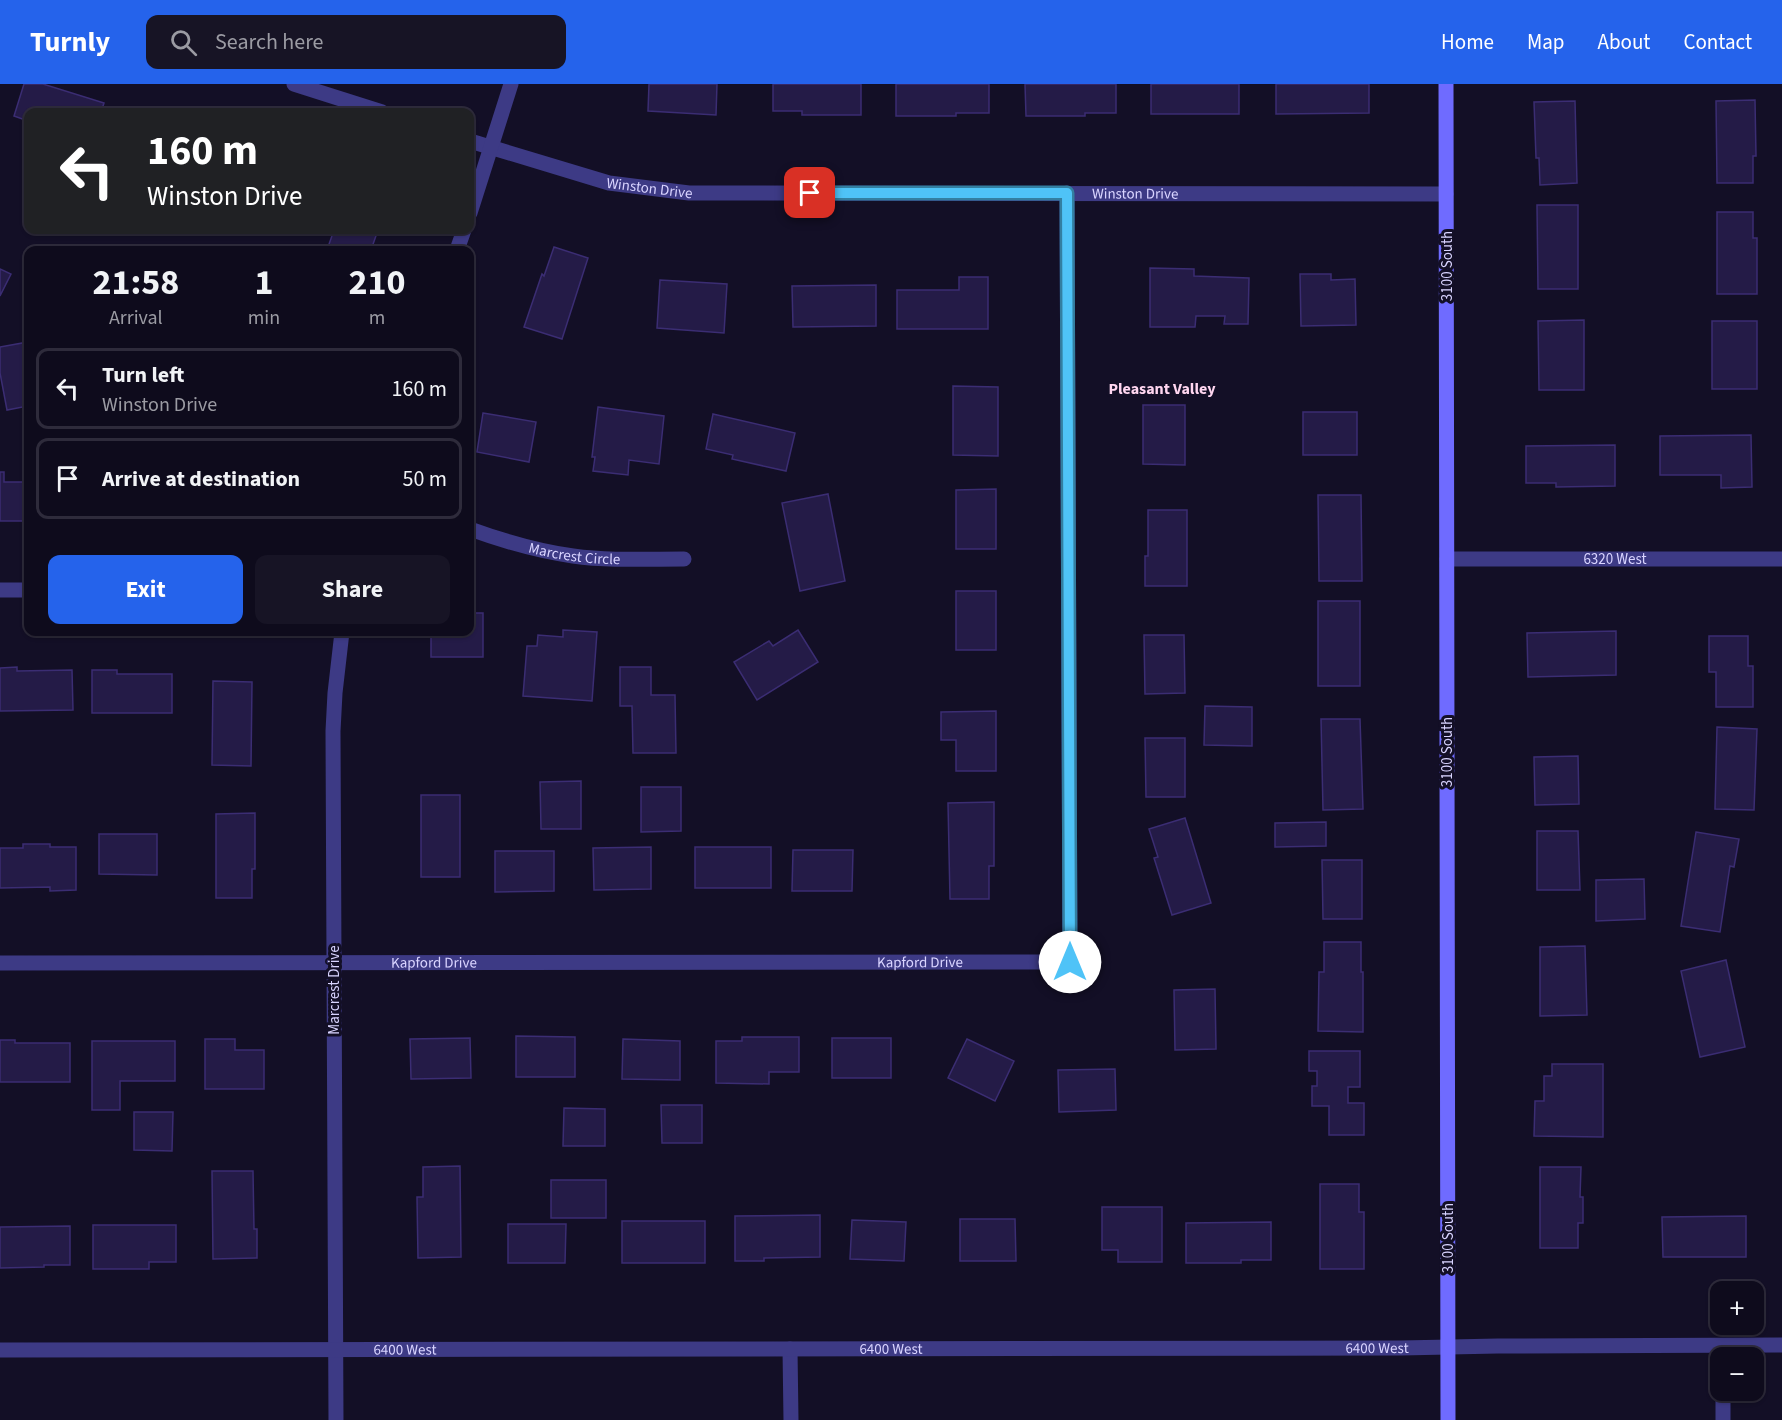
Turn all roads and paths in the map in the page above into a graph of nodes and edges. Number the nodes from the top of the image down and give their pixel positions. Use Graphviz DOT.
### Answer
graph roads {
  1 [pos="294,84"];
  2 [pos="511,84"];
  3 [pos="1446,84"];
  4 [pos="369,108"];
  5 [pos="474,142"];
  6 [pos="491,147"];
  7 [pos="1067,193"];
  8 [pos="1446,194"];
  9 [pos="474,200"];
  10 [pos="474,530"];
  11 [pos="684,559"];
  12 [pos="1447,559"];
  13 [pos="1782,559"];
  14 [pos="0,590"];
  15 [pos="24,590"];
  16 [pos="342,636"];
  17 [pos="333,962"];
  18 [pos="0,963"];
  19 [pos="1782,1345"];
  20 [pos="1449,1347"];
  21 [pos="1764,1347"];
  22 [pos="790,1349"];
  23 [pos="0,1350"];
  24 [pos="336,1350"];
  25 [pos="1710,1352"];
  26 [pos="1723,1401"];
  27 [pos="336,1420"];
  28 [pos="790,1420"];
  29 [pos="1448,1420"];
  30 [pos="1723,1420"];
  1 -- 4 [label="street"];
  2 -- 6 [label="street"];
  3 -- 8 [label="main road, 3100 South"];
  5 -- 6 [label="street, Winston Drive"];
  6 -- 7 [label="street, Winston Drive"];
  6 -- 9 [label="street"];
  7 -- 8 [label="street, Winston Drive"];
  7 -- 17 [label="street, Kapford Drive"];
  8 -- 12 [label="main road, 3100 South"];
  10 -- 11 [label="street, Marcrest Circle"];
  12 -- 13 [label="street, 6320 West"];
  12 -- 20 [label="main road, 3100 South"];
  14 -- 15 [label="street"];
  16 -- 17 [label="street, Marcrest Drive"];
  17 -- 18 [label="street, Kapford Drive"];
  17 -- 24 [label="street, Marcrest Drive"];
  19 -- 21 [label="street, 6400 West"];
  20 -- 22 [label="street, 6400 West"];
  20 -- 25 [label="street, 6400 West"];
  20 -- 29 [label="main road, 3100 South"];
  22 -- 24 [label="street, 6400 West"];
  22 -- 28 [label="street"];
  23 -- 24 [label="street, 6400 West"];
  24 -- 27 [label="street, Marcrest Drive"];
  26 -- 30 [label="street"];
}
